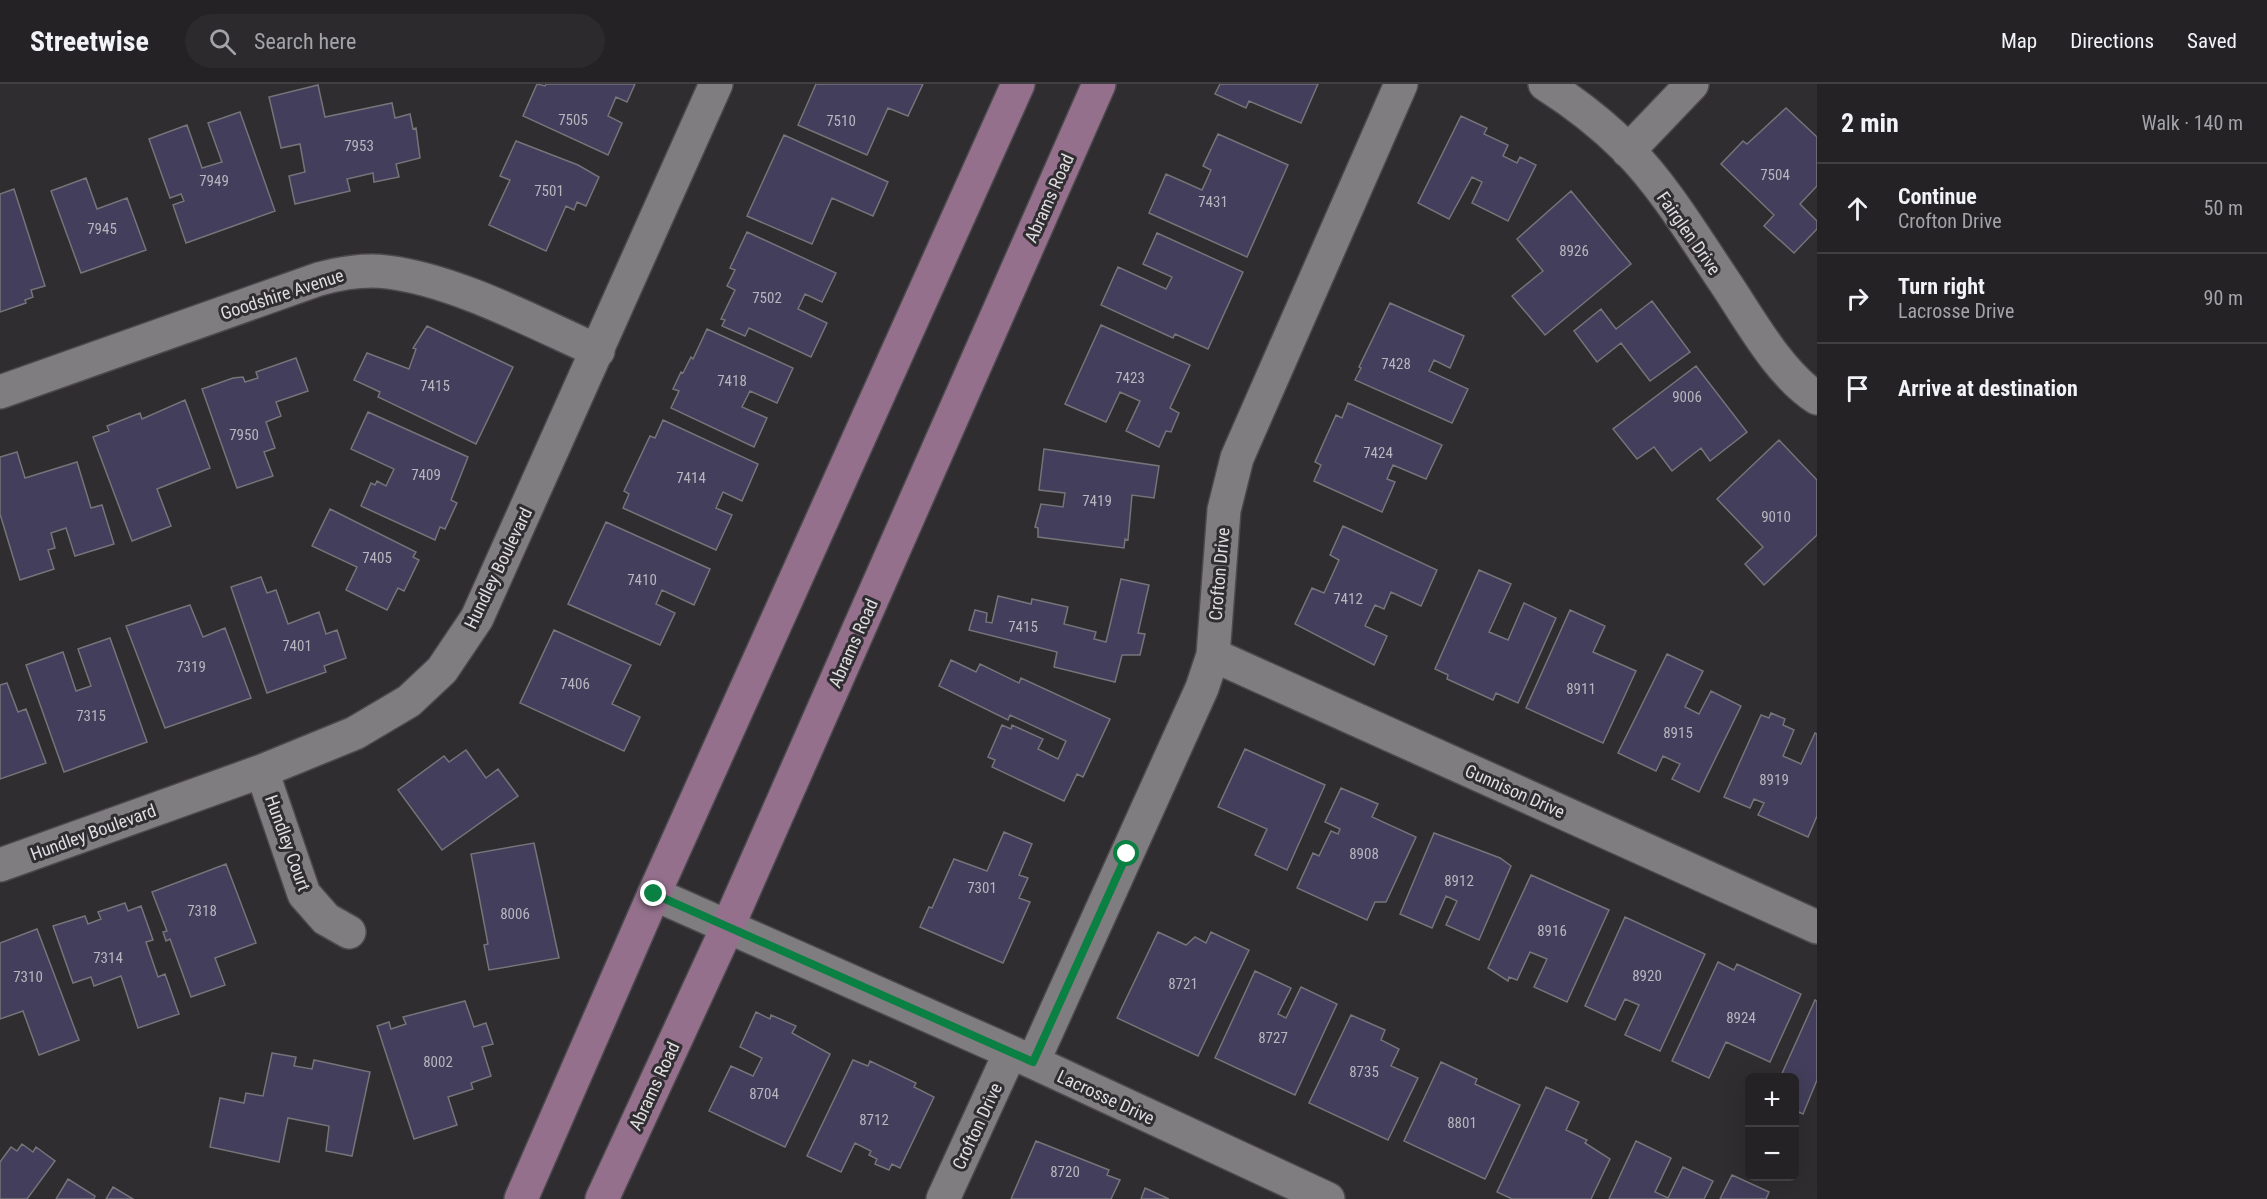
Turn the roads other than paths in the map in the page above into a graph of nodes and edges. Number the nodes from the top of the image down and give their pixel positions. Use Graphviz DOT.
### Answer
graph roads {
  1 [pos="716,84"];
  2 [pos="1018,84"];
  3 [pos="1099,84"];
  4 [pos="1401,84"];
  5 [pos="1545,84"];
  6 [pos="1692,84"];
  7 [pos="1628,151"];
  8 [pos="598,351"];
  9 [pos="0,392"];
  10 [pos="1817,398"];
  11 [pos="1213,655"];
  12 [pos="262,771"];
  13 [pos="0,865"];
  14 [pos="654,894"];
  15 [pos="728,926"];
  16 [pos="1817,927"];
  17 [pos="349,932"];
  18 [pos="1022,1058"];
  19 [pos="521,1199"];
  20 [pos="602,1199"];
  21 [pos="943,1199"];
  22 [pos="1328,1199"];
  1 -- 8 [label="street, Hundley Boulevard"];
  2 -- 14 [label="main road"];
  3 -- 15 [label="main road, Abrams Road"];
  4 -- 11 [label="street, Crofton Drive"];
  5 -- 7 [label="street, Fairglen Drive"];
  6 -- 7 [label="street"];
  7 -- 10 [label="street, Fairglen Drive"];
  8 -- 9 [label="street, Goodshire Avenue"];
  8 -- 12 [label="street, Hundley Boulevard"];
  11 -- 16 [label="street, Gunnison Drive"];
  11 -- 18 [label="street, Crofton Drive"];
  12 -- 13 [label="street, Hundley Boulevard"];
  12 -- 17 [label="street, Hundley Court"];
  14 -- 15 [label="street, Lacrosse Drive"];
  14 -- 19 [label="main road"];
  15 -- 18 [label="street, Lacrosse Drive"];
  15 -- 20 [label="main road, Abrams Road"];
  18 -- 21 [label="street, Crofton Drive"];
  18 -- 22 [label="street, Lacrosse Drive"];
}
